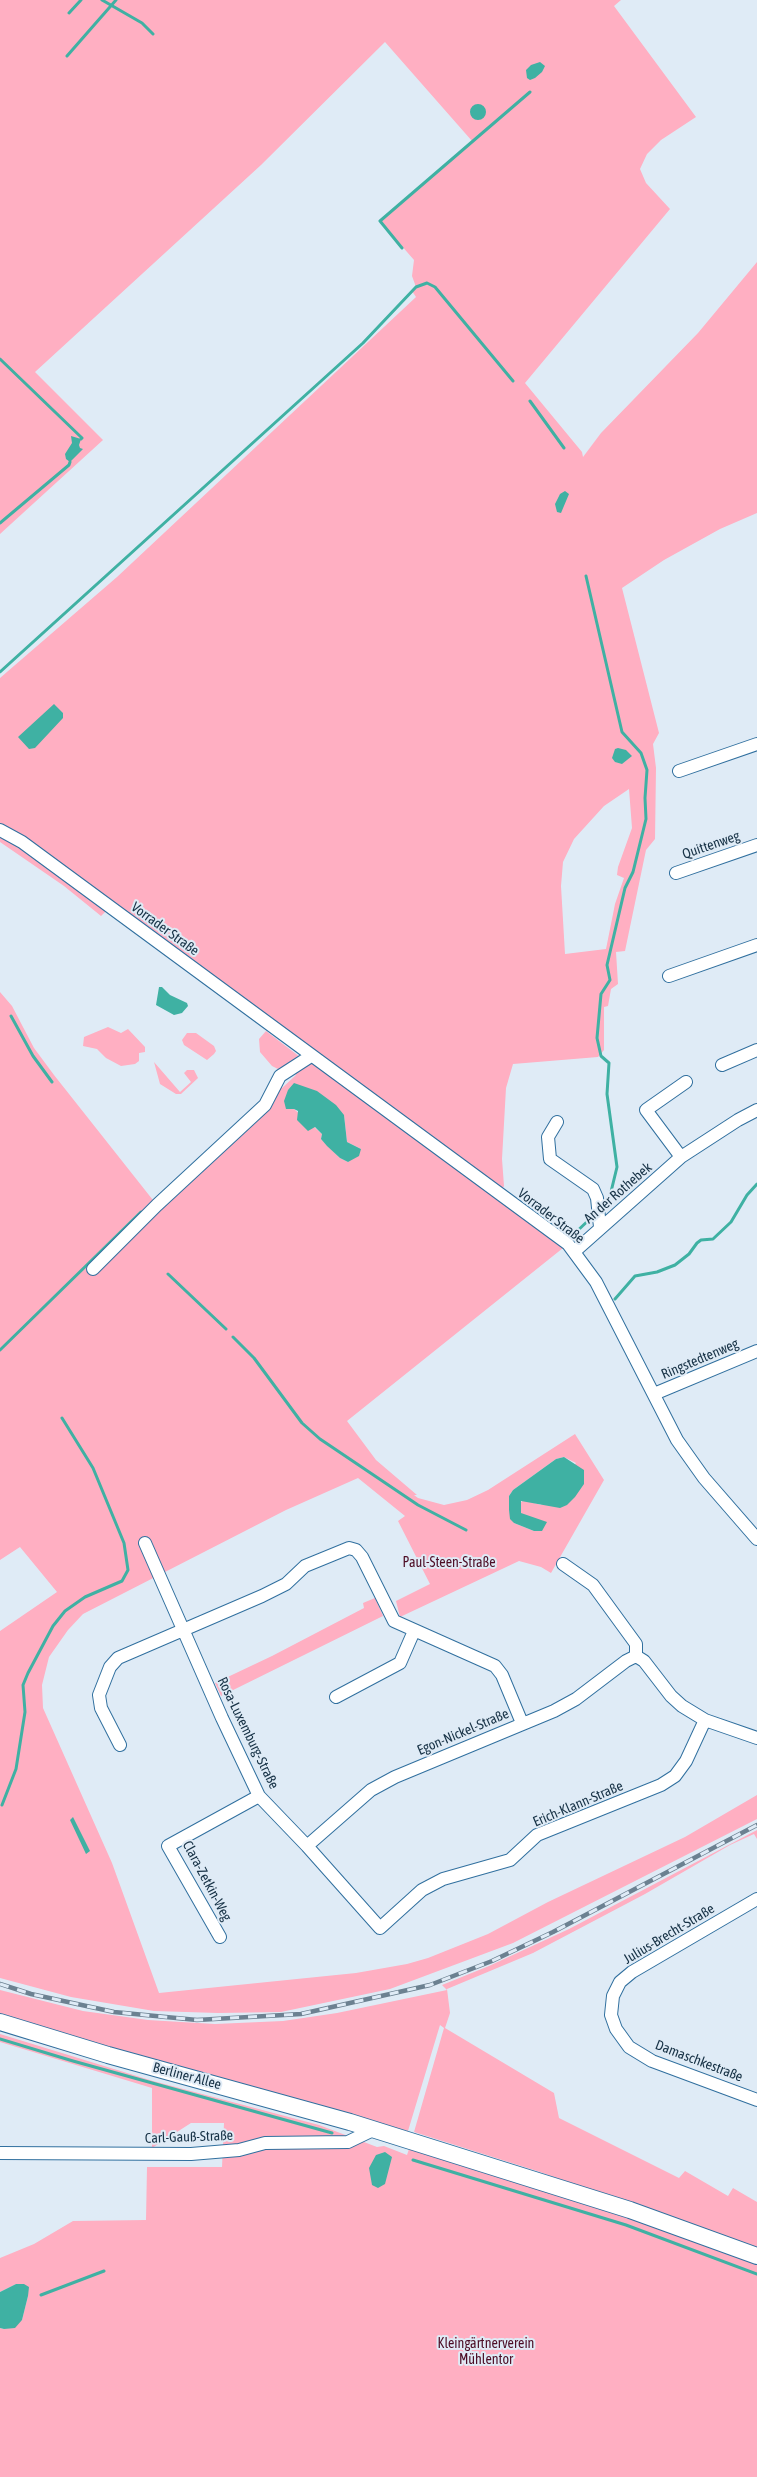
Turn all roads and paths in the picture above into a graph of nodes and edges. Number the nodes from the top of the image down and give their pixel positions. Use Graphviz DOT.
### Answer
graph roads {
  1 [pos="757,744"];
  2 [pos="679,771"];
  3 [pos="0,830"];
  4 [pos="757,845"];
  5 [pos="676,873"];
  6 [pos="757,945"];
  7 [pos="669,976"];
  8 [pos="756,1054"];
  9 [pos="311,1056"];
  10 [pos="722,1065"];
  11 [pos="686,1082"];
  12 [pos="757,1110"];
  13 [pos="557,1122"];
  14 [pos="681,1157"];
  15 [pos="600,1227"];
  16 [pos="575,1251"];
  17 [pos="93,1269"];
  18 [pos="757,1351"];
  19 [pos="654,1394"];
  20 [pos="757,1539"];
  21 [pos="145,1543"];
  22 [pos="563,1564"];
  23 [pos="185,1630"];
  24 [pos="414,1632"];
  25 [pos="636,1656"];
  26 [pos="336,1697"];
  27 [pos="705,1720"];
  28 [pos="522,1723"];
  29 [pos="757,1738"];
  30 [pos="120,1745"];
  31 [pos="259,1796"];
  32 [pos="308,1846"];
  33 [pos="757,1899"];
  34 [pos="380,1928"];
  35 [pos="220,1937"];
  36 [pos="0,2022"];
  37 [pos="616,2029"];
  38 [pos="757,2100"];
  39 [pos="374,2129"];
  40 [pos="0,2153"];
  41 [pos="757,2256"];
  1 -- 2 [label="street"];
  3 -- 9 [label="street, Vorrader Straße"];
  4 -- 5 [label="street, Quittenweg"];
  6 -- 7 [label="street"];
  8 -- 10 [label="street"];
  9 -- 16 [label="street, Vorrader Straße"];
  9 -- 17 [label="street"];
  11 -- 14 [label="street"];
  12 -- 14 [label="street, An der Rothebek"];
  13 -- 15 [label="street"];
  14 -- 15 [label="street, An der Rothebek"];
  15 -- 16 [label="street, An der Rothebek"];
  16 -- 19 [label="street, Vorrader Straße"];
  18 -- 19 [label="street, Ringstedtenweg"];
  19 -- 20 [label="street, Vorrader Straße"];
  21 -- 23 [label="street, Rosa-Luxemburg-Straße"];
  22 -- 25 [label="street"];
  23 -- 24 [label="street"];
  23 -- 30 [label="street"];
  23 -- 31 [label="street, Rosa-Luxemburg-Straße"];
  24 -- 26 [label="street"];
  24 -- 28 [label="street"];
  25 -- 27 [label="street"];
  25 -- 28 [label="street, Egon-Nickel-Straße"];
  27 -- 29 [label="street"];
  27 -- 34 [label="street, Erich-Klann-Straße"];
  28 -- 32 [label="street, Egon-Nickel-Straße"];
  31 -- 32 [label="street, Rosa-Luxemburg-Straße"];
  31 -- 35 [label="street, Clara-Zetkin-Weg"];
  32 -- 34 [label="street, Rosa-Luxemburg-Straße"];
  33 -- 37 [label="street, Julius-Brecht-Straße"];
  36 -- 39 [label="main road, Berliner Allee"];
  37 -- 38 [label="street, Damaschkestraße"];
  39 -- 40 [label="street, Carl-Gauß-Straße"];
  39 -- 41 [label="main road, Berliner Allee"];
}
